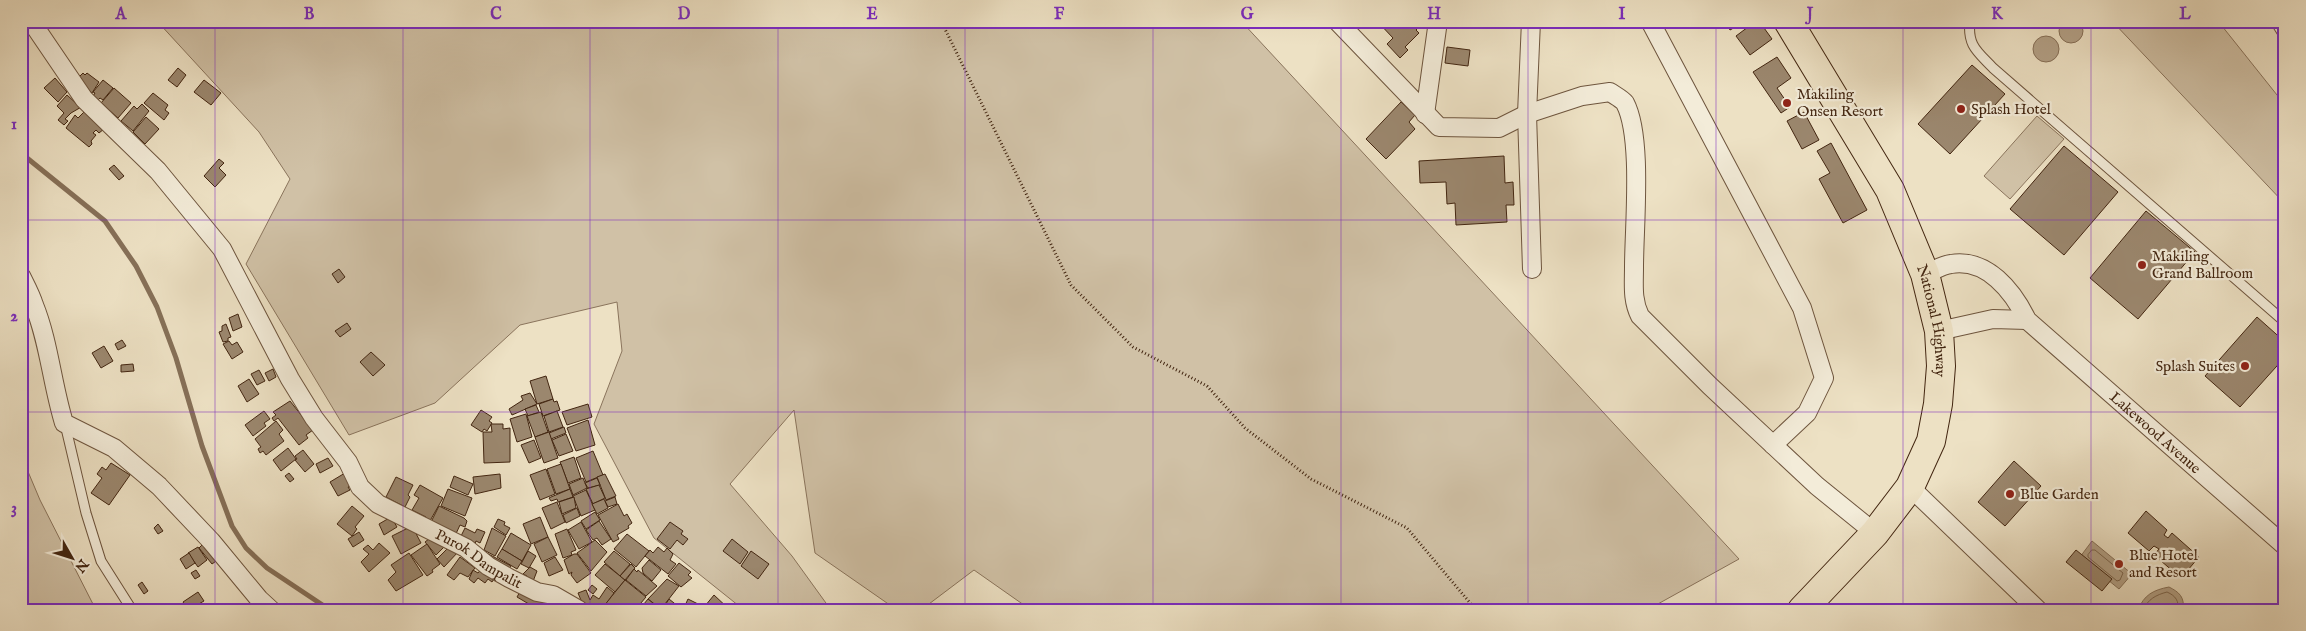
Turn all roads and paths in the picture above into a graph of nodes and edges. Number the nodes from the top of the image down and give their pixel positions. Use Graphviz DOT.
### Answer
graph roads {
  1 [pos="31,21"];
  2 [pos="941,21"];
  3 [pos="1337,21"];
  4 [pos="1438,21"];
  5 [pos="1531,21"];
  6 [pos="1650,21"];
  7 [pos="1788,21"];
  8 [pos="1970,21"];
  9 [pos="2274,21"];
  10 [pos="2285,36"];
  11 [pos="1425,114"];
  12 [pos="1526,114"];
  13 [pos="1532,269"];
  14 [pos="1925,274"];
  15 [pos="21,276"];
  16 [pos="2027,320"];
  17 [pos="2285,322"];
  18 [pos="1939,331"];
  19 [pos="2285,382"];
  20 [pos="2285,387"];
  21 [pos="64,423"];
  22 [pos="1773,445"];
  23 [pos="1910,487"];
  24 [pos="1875,533"];
  25 [pos="2285,546"];
  26 [pos="132,610"];
  27 [pos="271,610"];
  28 [pos="579,610"];
  29 [pos="1476,610"];
  30 [pos="1802,610"];
  31 [pos="2038,610"];
  1 -- 28 [label="street, Purok Dampalit"];
  2 -- 29 [label="path"];
  3 -- 11 [label="street"];
  4 -- 11 [label="street"];
  5 -- 12 [label="street"];
  6 -- 22 [label="street"];
  7 -- 14 [label="main road, National Highway"];
  8 -- 17 [label="lane"];
  9 -- 10 [label="lane"];
  11 -- 12 [label="street"];
  12 -- 13 [label="street"];
  12 -- 22 [label="street"];
  14 -- 16 [label="street, Lakewood Avenue"];
  14 -- 18 [label="main road, National Highway"];
  15 -- 21 [label="street"];
  16 -- 18 [label="street"];
  16 -- 25 [label="street, Lakewood Avenue"];
  18 -- 23 [label="main road, National Highway"];
  19 -- 20 [label="lane"];
  21 -- 26 [label="lane"];
  21 -- 27 [label="street"];
  22 -- 24 [label="street"];
  23 -- 24 [label="main road, National Highway"];
  23 -- 31 [label="street"];
  24 -- 30 [label="main road, National Highway"];
}
